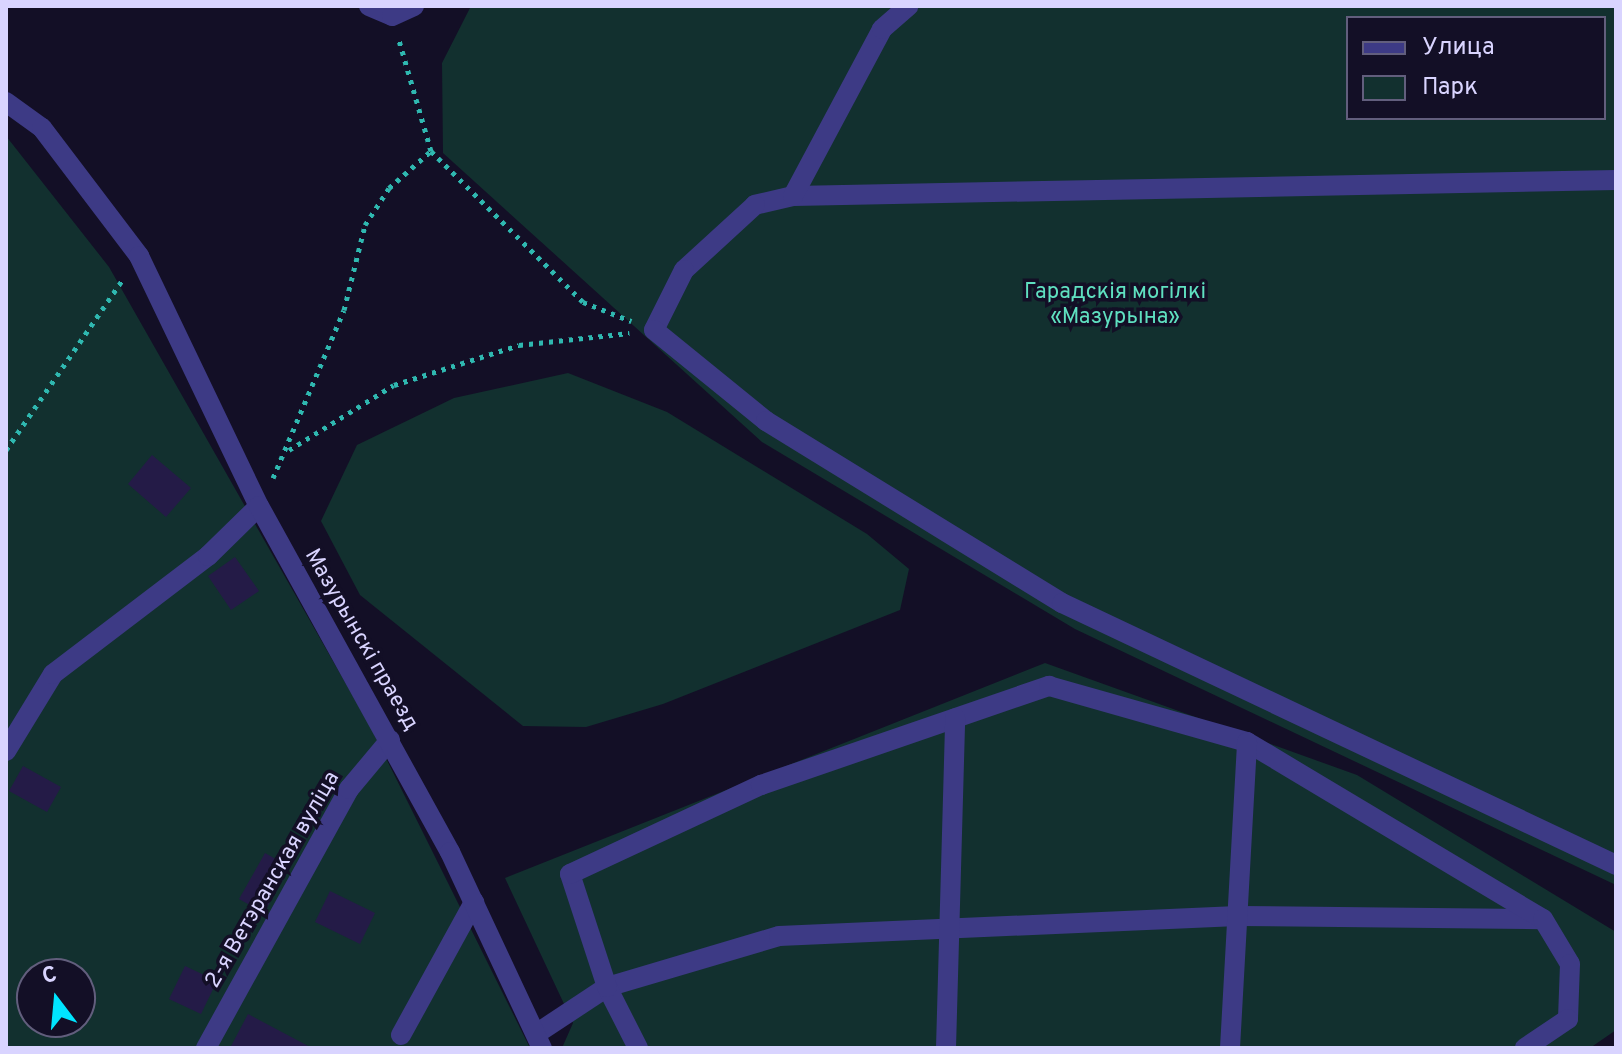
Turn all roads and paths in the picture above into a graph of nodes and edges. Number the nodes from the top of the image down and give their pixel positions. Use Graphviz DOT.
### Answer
graph roads {
  1 [pos="369,6"];
  2 [pos="414,6"];
  3 [pos="908,6"];
  4 [pos="392,16"];
  5 [pos="6,102"];
  6 [pos="431,151"];
  7 [pos="1616,180"];
  8 [pos="793,196"];
  9 [pos="139,256"];
  10 [pos="654,330"];
  11 [pos="6,450"];
  12 [pos="287,451"];
  13 [pos="259,506"];
  14 [pos="955,718"];
  15 [pos="390,740"];
  16 [pos="1247,742"];
  17 [pos="6,751"];
  18 [pos="1616,865"];
  19 [pos="474,902"];
  20 [pos="1238,916"];
  21 [pos="1543,919"];
  22 [pos="951,925"];
  23 [pos="607,987"];
  24 [pos="401,1035"];
  25 [pos="539,1041"];
  26 [pos="206,1048"];
  27 [pos="638,1048"];
  28 [pos="946,1048"];
  29 [pos="1230,1048"];
  30 [pos="1525,1048"];
  1 -- 4 [label="street"];
  2 -- 4 [label="street"];
  3 -- 8 [label="street"];
  4 -- 6 [label="path"];
  5 -- 9 [label="street, Мазурынскі праезд"];
  6 -- 10 [label="path"];
  6 -- 12 [label="path"];
  7 -- 8 [label="street"];
  8 -- 10 [label="street"];
  9 -- 11 [label="path"];
  9 -- 13 [label="street, Мазурынскі праезд"];
  10 -- 12 [label="path"];
  10 -- 18 [label="street"];
  12 -- 13 [label="path"];
  13 -- 15 [label="street, Мазурынскі праезд"];
  13 -- 17 [label="street"];
  14 -- 16 [label="street"];
  14 -- 22 [label="street"];
  14 -- 23 [label="street"];
  15 -- 19 [label="street, Мазурынскі праезд"];
  15 -- 26 [label="street, 2-я Ветэранская вуліца"];
  16 -- 20 [label="street"];
  16 -- 21 [label="street"];
  19 -- 24 [label="street"];
  19 -- 25 [label="street, Мазурынскі праезд"];
  20 -- 21 [label="street"];
  20 -- 22 [label="street"];
  20 -- 29 [label="street"];
  21 -- 30 [label="street"];
  22 -- 23 [label="street"];
  22 -- 28 [label="street"];
  23 -- 25 [label="street"];
  23 -- 27 [label="street"];
}
